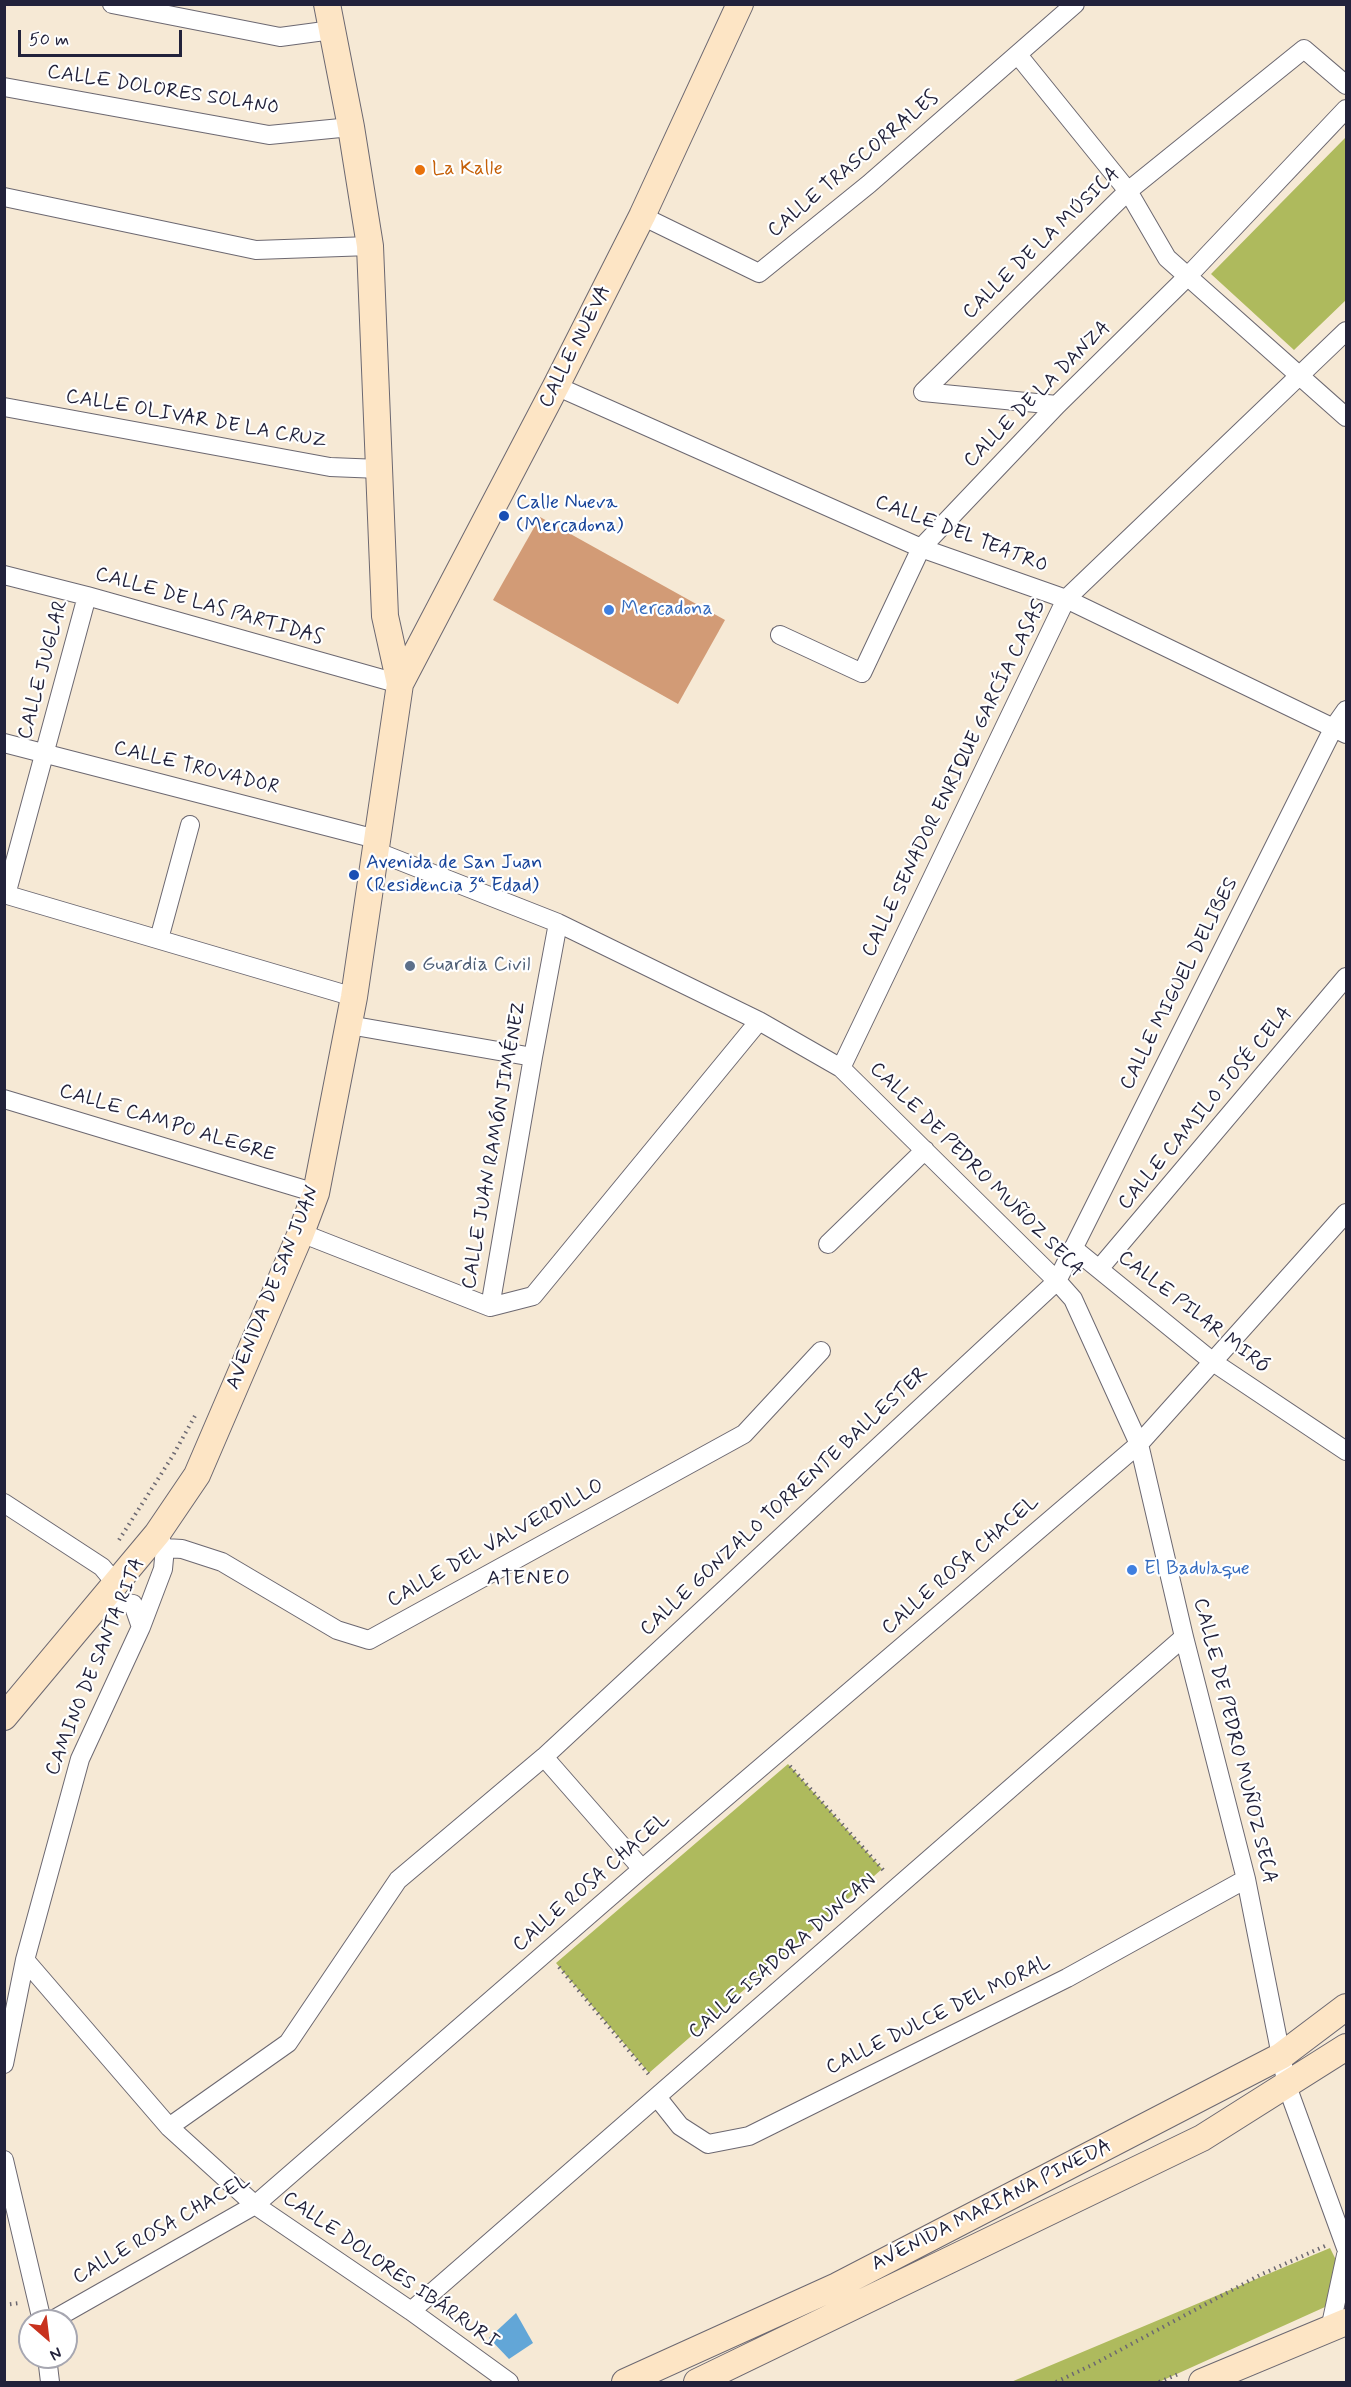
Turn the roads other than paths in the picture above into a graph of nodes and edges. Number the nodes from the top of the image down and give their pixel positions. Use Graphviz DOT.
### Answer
graph roads {
  1 [pos="112,4"];
  2 [pos="327,4"];
  3 [pos="740,4"];
  4 [pos="1075,4"];
  5 [pos="155,8"];
  6 [pos="332,30"];
  7 [pos="1018,55"];
  8 [pos="1347,85"];
  9 [pos="4,87"];
  10 [pos="1347,109"];
  11 [pos="351,127"];
  12 [pos="1128,191"];
  13 [pos="4,196"];
  14 [pos="642,216"];
  15 [pos="370,246"];
  16 [pos="1188,276"];
  17 [pos="1347,331"];
  18 [pos="1299,375"];
  19 [pos="556,386"];
  20 [pos="1058,405"];
  21 [pos="4,407"];
  22 [pos="1347,417"];
  23 [pos="380,469"];
  24 [pos="921,548"];
  25 [pos="4,575"];
  26 [pos="87,596"];
  27 [pos="1066,598"];
  28 [pos="427,633"];
  29 [pos="390,635"];
  30 [pos="780,635"];
  31 [pos="400,684"];
  32 [pos="1347,710"];
  33 [pos="1340,731"];
  34 [pos="4,743"];
  35 [pos="46,754"];
  36 [pos="190,825"];
  37 [pos="376,845"];
  38 [pos="5,894"];
  39 [pos="558,923"];
  40 [pos="159,939"];
  41 [pos="1347,977"];
  42 [pos="354,997"];
  43 [pos="759,1021"];
  44 [pos="349,1025"];
  45 [pos="533,1057"];
  46 [pos="841,1068"];
  47 [pos="4,1099"];
  48 [pos="925,1150"];
  49 [pos="316,1193"];
  50 [pos="1347,1213"];
  51 [pos="301,1233"];
  52 [pos="828,1244"];
  53 [pos="1073,1248"];
  54 [pos="1100,1269"];
  55 [pos="1057,1281"];
  56 [pos="490,1306"];
  57 [pos="821,1350"];
  58 [pos="1213,1362"];
  59 [pos="1343,1443"];
  60 [pos="1139,1444"];
  61 [pos="4,1503"];
  62 [pos="161,1541"];
  63 [pos="107,1583"];
  64 [pos="141,1627"];
  65 [pos="1185,1637"];
  66 [pos="4,1717"];
  67 [pos="544,1757"];
  68 [pos="642,1869"];
  69 [pos="1246,1879"];
  70 [pos="25,1960"];
  71 [pos="1347,2007"];
  72 [pos="1347,2047"];
  73 [pos="1281,2056"];
  74 [pos="4,2064"];
  75 [pos="1287,2086"];
  76 [pos="657,2097"];
  77 [pos="169,2127"];
  78 [pos="4,2160"];
  79 [pos="255,2205"];
  80 [pos="1345,2247"];
  81 [pos="39,2309"];
  82 [pos="72,2309"];
  83 [pos="411,2311"];
  84 [pos="1338,2326"];
  85 [pos="509,2382"];
  86 [pos="625,2382"];
  87 [pos="697,2382"];
  88 [pos="1202,2382"];
  1 -- 5 [label="street"];
  2 -- 6 [label="street"];
  3 -- 14 [label="street, CALLE NUEVA"];
  4 -- 7 [label="street, CALLE TRASCORRALES"];
  5 -- 6 [label="street"];
  6 -- 11 [label="street"];
  7 -- 12 [label="street"];
  7 -- 14 [label="street, CALLE TRASCORRALES"];
  8 -- 12 [label="street, CALLE DE LA MÚSICA"];
  9 -- 11 [label="street, CALLE DOLORES SOLANO"];
  10 -- 16 [label="street, CALLE DE LA DANZA"];
  11 -- 15 [label="street"];
  12 -- 16 [label="street"];
  12 -- 20 [label="street, CALLE DE LA MÚSICA"];
  13 -- 15 [label="street"];
  14 -- 19 [label="street, CALLE NUEVA"];
  15 -- 23 [label="street"];
  16 -- 18 [label="street"];
  16 -- 20 [label="street, CALLE DE LA DANZA"];
  17 -- 18 [label="street, CALLE SENADOR ENRIQUE GARCÍA CASAS"];
  18 -- 22 [label="street"];
  18 -- 27 [label="street, CALLE SENADOR ENRIQUE GARCÍA CASAS"];
  19 -- 24 [label="street, CALLE DEL TEATRO"];
  19 -- 28 [label="street, CALLE NUEVA"];
  20 -- 24 [label="street, CALLE DE LA DANZA"];
  21 -- 23 [label="street, CALLE OLIVAR DE LA CRUZ"];
  23 -- 29 [label="street"];
  24 -- 27 [label="street, CALLE DEL TEATRO"];
  24 -- 30 [label="street, CALLE DE LA DANZA"];
  25 -- 26 [label="street, CALLE DE LAS PARTIDAS"];
  26 -- 31 [label="street, CALLE DE LAS PARTIDAS"];
  26 -- 35 [label="street, CALLE JUGLAR"];
  27 -- 33 [label="street, CALLE DEL TEATRO"];
  27 -- 46 [label="street, CALLE SENADOR ENRIQUE GARCÍA CASAS"];
  28 -- 29 [label="street"];
  28 -- 31 [label="street, CALLE NUEVA"];
  29 -- 31 [label="street"];
  31 -- 37 [label="street, AVENIDA DE SAN JUAN"];
  32 -- 33 [label="street, CALLE MIGUEL DELIBES"];
  33 -- 53 [label="street, CALLE MIGUEL DELIBES"];
  34 -- 35 [label="street, CALLE TROVADOR"];
  35 -- 37 [label="street, CALLE TROVADOR"];
  35 -- 38 [label="street, CALLE JUGLAR"];
  36 -- 40 [label="street"];
  37 -- 39 [label="street, CALLE DE PEDRO MUÑOZ SECA"];
  37 -- 42 [label="street, AVENIDA DE SAN JUAN"];
  38 -- 40 [label="street"];
  39 -- 43 [label="street, CALLE DE PEDRO MUÑOZ SECA"];
  39 -- 45 [label="street, CALLE JUAN RAMÓN JIMÉNEZ"];
  40 -- 42 [label="street"];
  41 -- 54 [label="street, CALLE CAMILO JOSÉ CELA"];
  42 -- 44 [label="street, AVENIDA DE SAN JUAN"];
  43 -- 46 [label="street, CALLE DE PEDRO MUÑOZ SECA"];
  43 -- 56 [label="street"];
  44 -- 45 [label="street"];
  44 -- 49 [label="street, AVENIDA DE SAN JUAN"];
  45 -- 56 [label="street, CALLE JUAN RAMÓN JIMÉNEZ"];
  46 -- 48 [label="street, CALLE DE PEDRO MUÑOZ SECA"];
  47 -- 49 [label="street, CALLE CAMPO ALEGRE"];
  48 -- 52 [label="street"];
  48 -- 55 [label="street, CALLE DE PEDRO MUÑOZ SECA"];
  49 -- 51 [label="street, AVENIDA DE SAN JUAN"];
  50 -- 58 [label="street, CALLE ROSA CHACEL"];
  51 -- 56 [label="street"];
  51 -- 62 [label="street, AVENIDA DE SAN JUAN"];
  53 -- 54 [label="street, CALLE PILAR MIRÓ"];
  53 -- 55 [label="street, CALLE MIGUEL DELIBES"];
  54 -- 58 [label="street, CALLE PILAR MIRÓ"];
  55 -- 60 [label="street, CALLE DE PEDRO MUÑOZ SECA"];
  55 -- 67 [label="street, CALLE GONZALO TORRENTE BALLESTER"];
  57 -- 62 [label="street, CALLE DEL VALVERDILLO"];
  58 -- 59 [label="street, CALLE PILAR MIRÓ"];
  58 -- 60 [label="street, CALLE ROSA CHACEL"];
  60 -- 65 [label="street, CALLE DE PEDRO MUÑOZ SECA"];
  60 -- 68 [label="street, CALLE ROSA CHACEL"];
  61 -- 63 [label="street"];
  62 -- 63 [label="street, AVENIDA DE SAN JUAN"];
  62 -- 64 [label="street, CAMINO DE SANTA RITA"];
  63 -- 64 [label="street"];
  63 -- 66 [label="street, AVENIDA DE SAN JUAN"];
  64 -- 70 [label="street, CAMINO DE SANTA RITA"];
  65 -- 69 [label="street, CALLE DE PEDRO MUÑOZ SECA"];
  65 -- 76 [label="street, CALLE ISADORA DUNCAN"];
  67 -- 68 [label="street"];
  67 -- 77 [label="street, CALLE GONZALO TORRENTE BALLESTER"];
  68 -- 79 [label="street, CALLE ROSA CHACEL"];
  69 -- 73 [label="street, CALLE DE PEDRO MUÑOZ SECA"];
  69 -- 76 [label="street, CALLE DULCE DEL MORAL"];
  70 -- 74 [label="street, CAMINO DE SANTA RITA"];
  70 -- 77 [label="street, CALLE DOLORES IBÁRRURI"];
  71 -- 73 [label="street, AVENIDA MARIANA PINEDA"];
  72 -- 75 [label="street, AVENIDA MARIANA PINEDA"];
  73 -- 75 [label="street, CALLE DE PEDRO MUÑOZ SECA"];
  73 -- 86 [label="street, AVENIDA MARIANA PINEDA"];
  75 -- 80 [label="street, CALLE DE PEDRO MUÑOZ SECA"];
  75 -- 87 [label="street, AVENIDA MARIANA PINEDA"];
  76 -- 83 [label="street, CALLE ISADORA DUNCAN"];
  77 -- 79 [label="street, CALLE DOLORES IBÁRRURI"];
  78 -- 81 [label="street"];
  79 -- 82 [label="street, CALLE ROSA CHACEL"];
  79 -- 83 [label="street, CALLE DOLORES IBÁRRURI"];
  80 -- 84 [label="street"];
  83 -- 85 [label="street, CALLE DOLORES IBÁRRURI"];
  84 -- 88 [label="street"];
}
